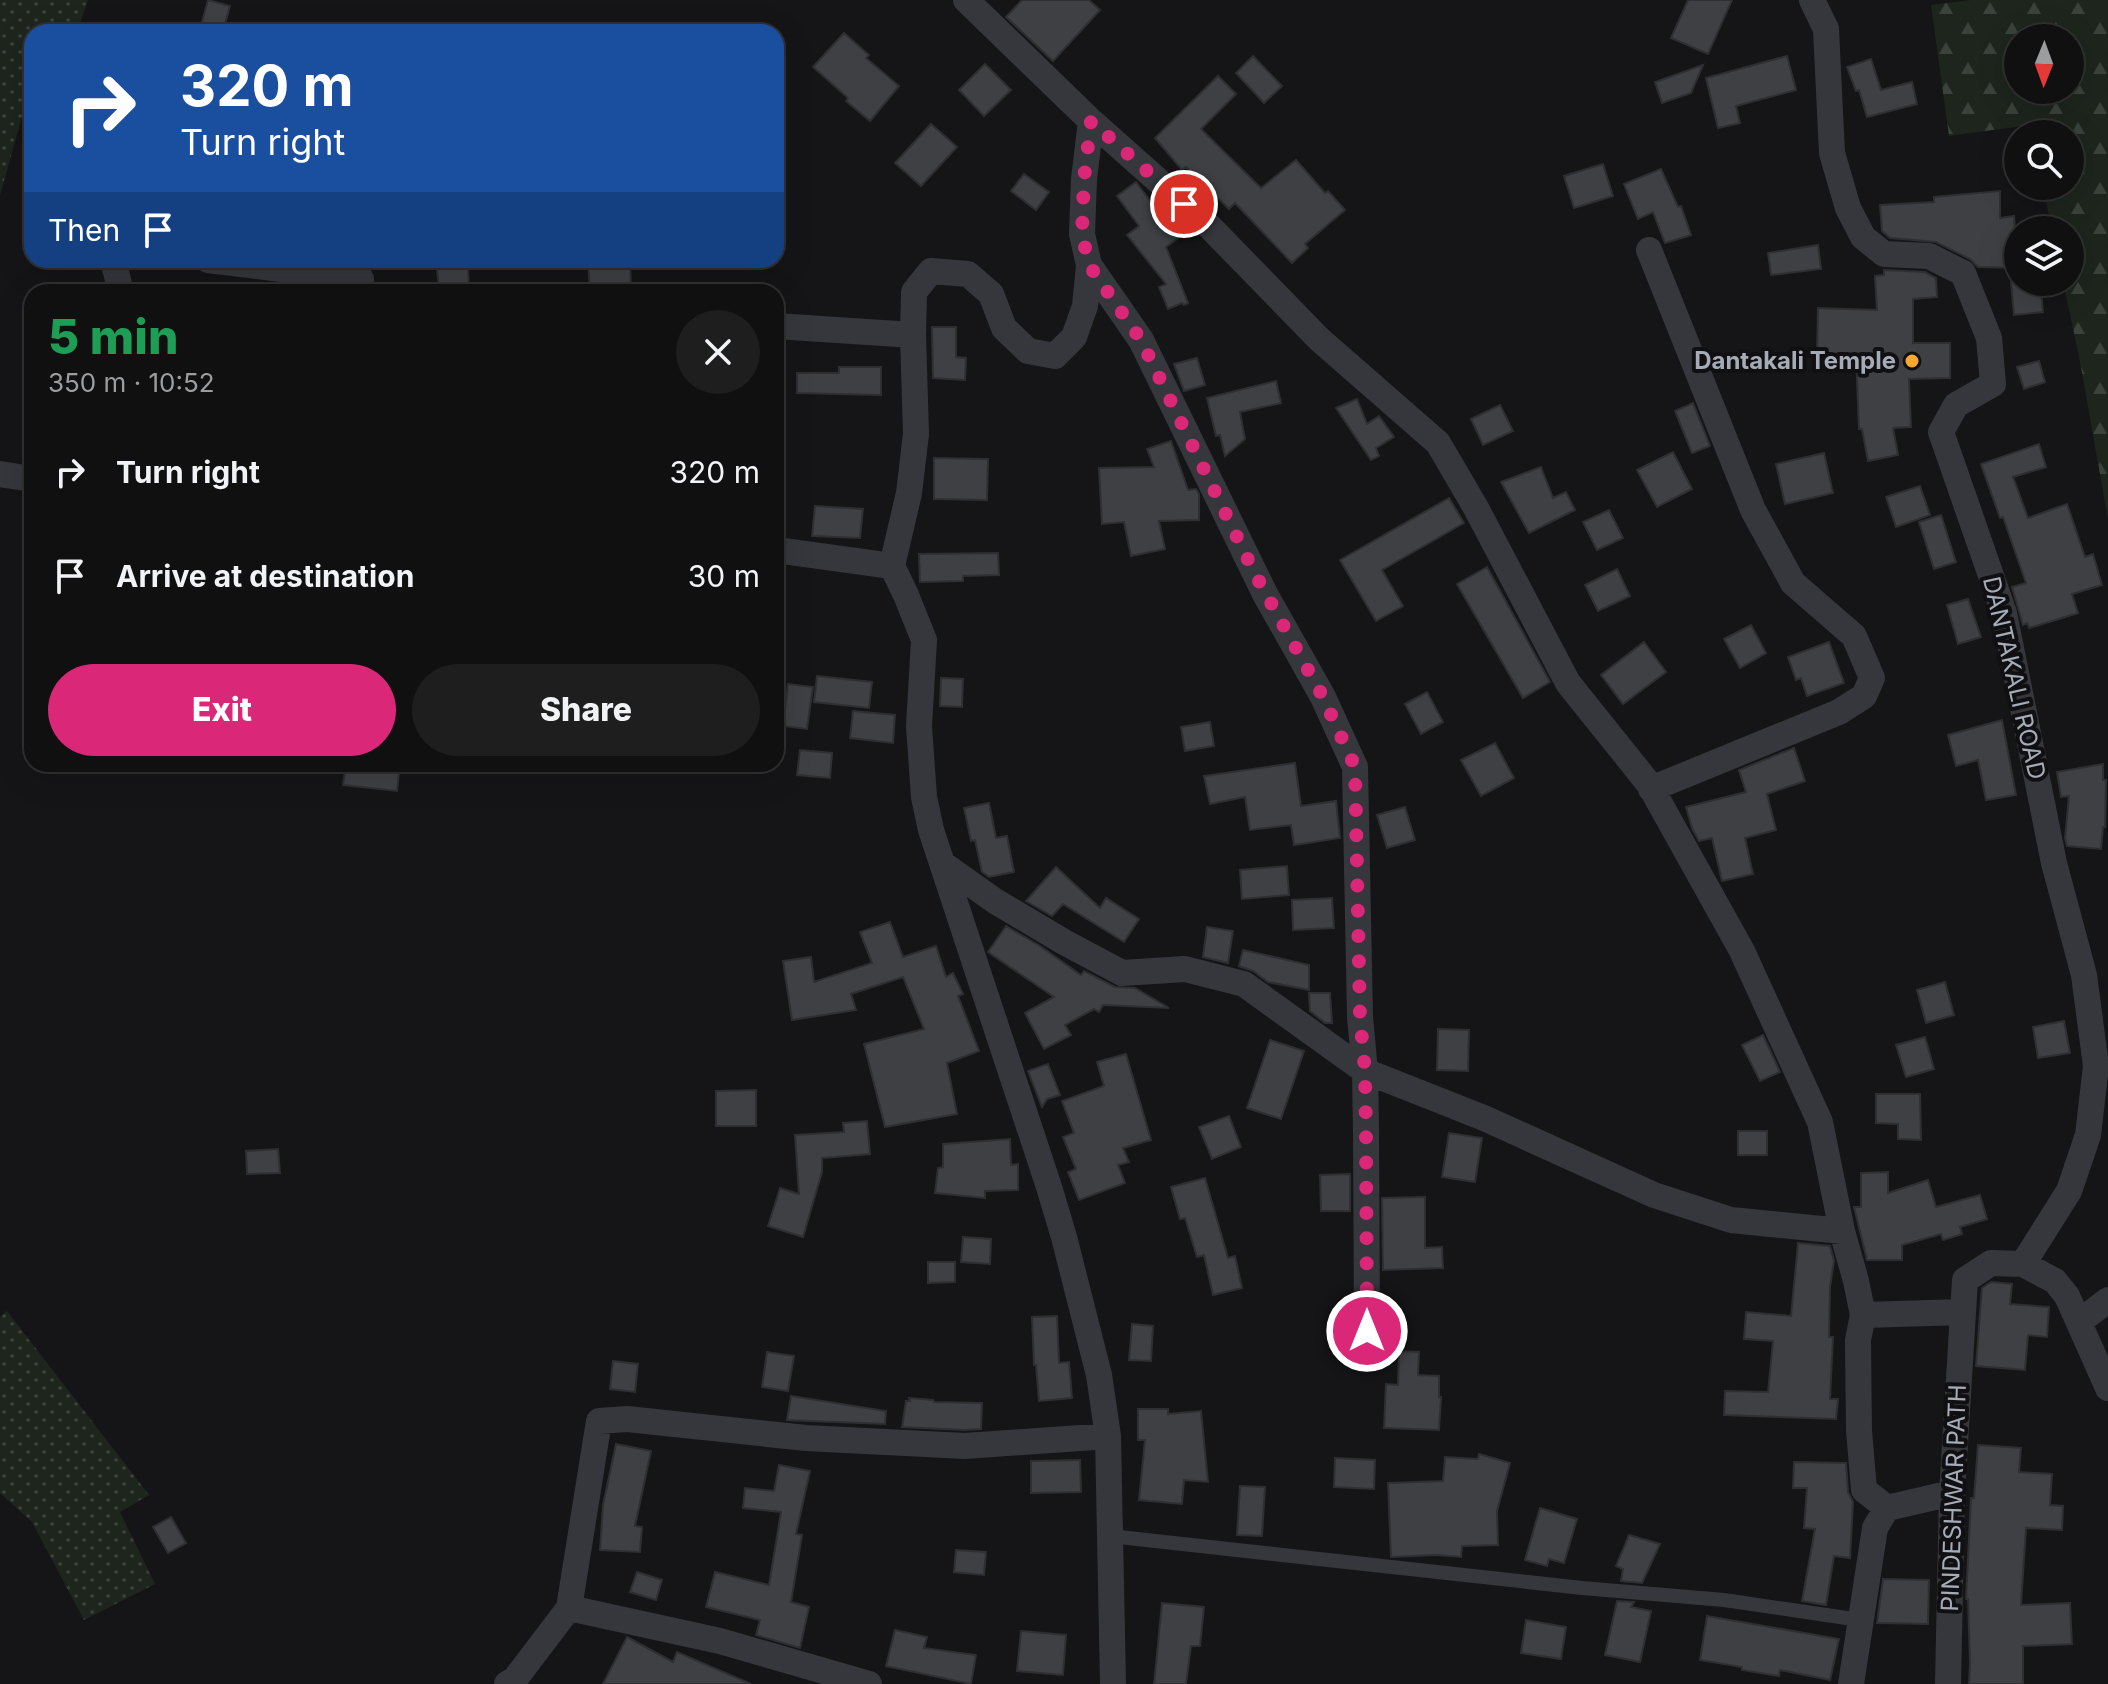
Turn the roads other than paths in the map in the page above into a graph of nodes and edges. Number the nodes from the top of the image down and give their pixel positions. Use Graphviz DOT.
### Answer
graph roads {
  1 [pos="966,0"];
  2 [pos="1812,0"];
  3 [pos="1091,121"];
  4 [pos="1649,250"];
  5 [pos="1089,265"];
  6 [pos="280,268"];
  7 [pos="362,277"];
  8 [pos="784,327"];
  9 [pos="913,335"];
  10 [pos="0,474"];
  11 [pos="24,478"];
  12 [pos="784,551"];
  13 [pos="892,566"];
  14 [pos="1651,789"];
  15 [pos="943,864"];
  16 [pos="1365,1071"];
  17 [pos="1842,1231"];
  18 [pos="2023,1264"];
  19 [pos="2108,1300"];
  20 [pos="1963,1312"];
  21 [pos="1863,1315"];
  22 [pos="2079,1322"];
  23 [pos="1367,1331"];
  24 [pos="2108,1388"];
  25 [pos="1108,1436"];
  26 [pos="1952,1493"];
  27 [pos="1887,1508"];
  28 [pos="1110,1536"];
  29 [pos="569,1608"];
  30 [pos="1860,1620"];
  31 [pos="839,1680"];
  32 [pos="507,1684"];
  33 [pos="869,1684"];
  34 [pos="1113,1684"];
  35 [pos="1851,1684"];
  36 [pos="1948,1684"];
  1 -- 3 [label="street"];
  2 -- 18 [label="street, DANTAKALI ROAD"];
  3 -- 5 [label="street"];
  3 -- 14 [label="street"];
  4 -- 14 [label="street"];
  5 -- 9 [label="street"];
  5 -- 16 [label="street"];
  6 -- 7 [label="street"];
  8 -- 9 [label="street"];
  9 -- 13 [label="street"];
  10 -- 11 [label="street"];
  12 -- 13 [label="street"];
  13 -- 15 [label="street"];
  14 -- 17 [label="street"];
  15 -- 16 [label="street"];
  15 -- 25 [label="street"];
  16 -- 17 [label="street"];
  16 -- 23 [label="street"];
  17 -- 21 [label="street"];
  18 -- 20 [label="street"];
  18 -- 22 [label="street"];
  19 -- 22 [label="street"];
  20 -- 21 [label="street"];
  20 -- 26 [label="street, PINDESHWAR PATH"];
  21 -- 27 [label="street"];
  22 -- 24 [label="street"];
  25 -- 28 [label="street"];
  25 -- 29 [label="street"];
  26 -- 27 [label="street"];
  26 -- 36 [label="street, PINDESHWAR PATH"];
  27 -- 30 [label="street"];
  28 -- 30 [label="lane"];
  28 -- 34 [label="street"];
  29 -- 31 [label="street"];
  29 -- 32 [label="street"];
  30 -- 35 [label="street"];
  31 -- 33 [label="street"];
}
